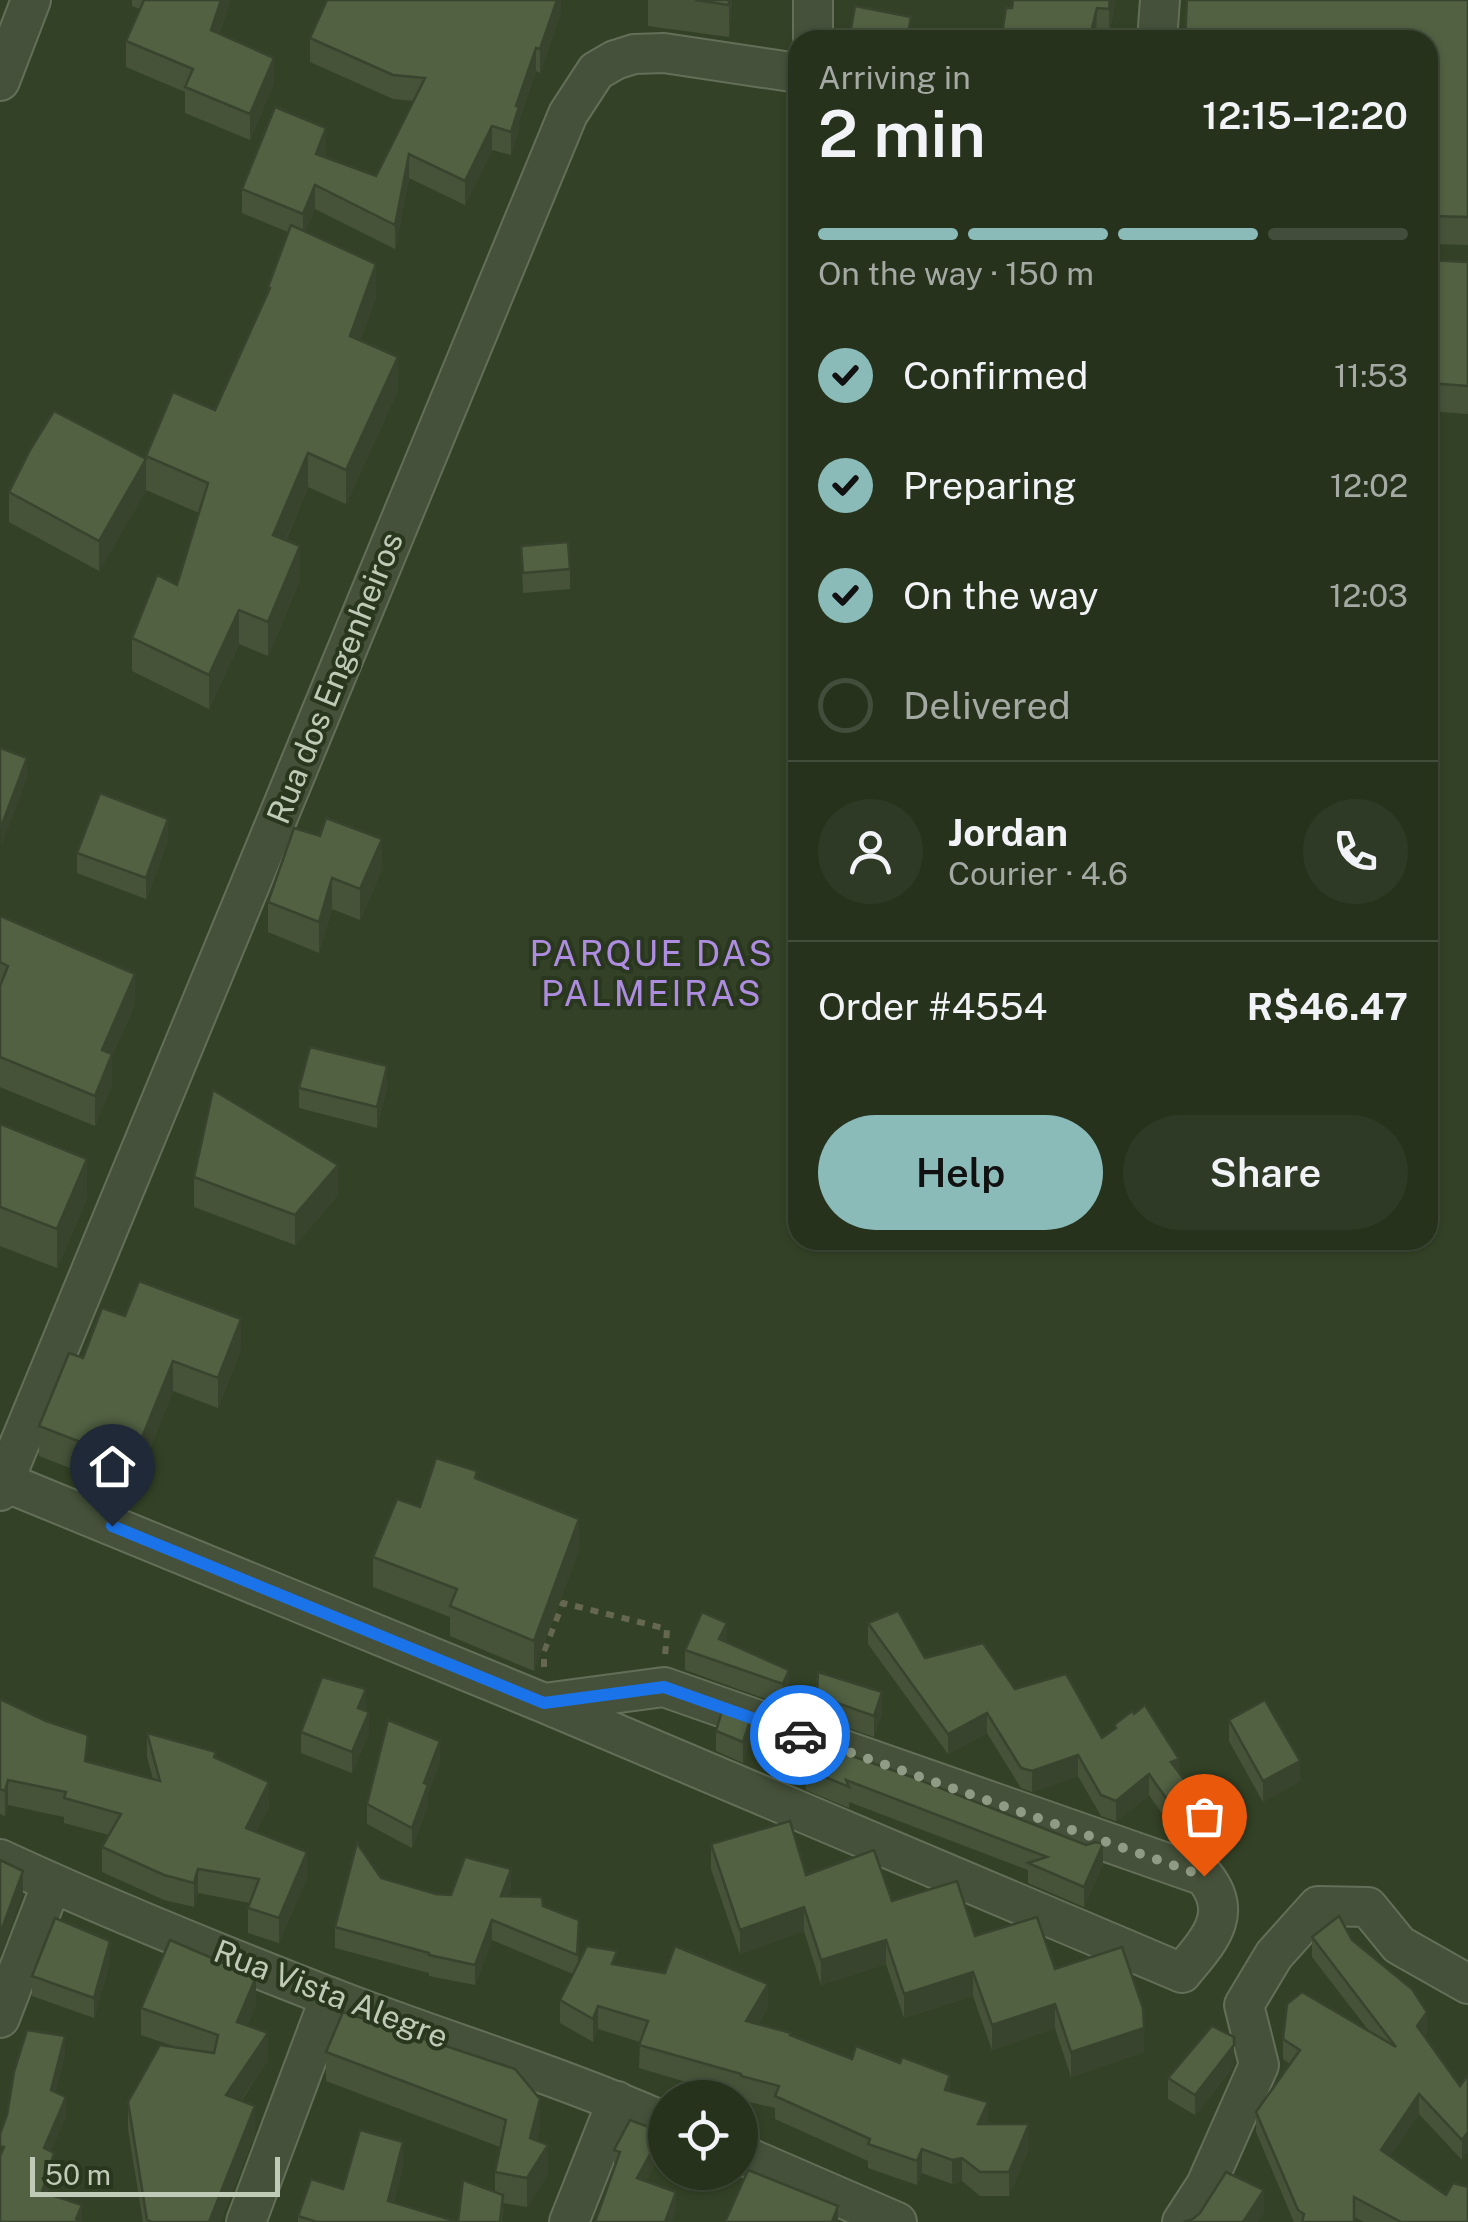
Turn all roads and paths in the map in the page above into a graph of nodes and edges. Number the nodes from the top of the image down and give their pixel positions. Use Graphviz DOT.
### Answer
graph roads {
  1 [pos="31,0"];
  2 [pos="814,0"];
  3 [pos="1160,0"];
  4 [pos="813,30"];
  5 [pos="1158,30"];
  6 [pos="788,71"];
  7 [pos="0,81"];
  8 [pos="1,1484"];
  9 [pos="664,1687"];
  10 [pos="544,1703"];
  11 [pos="0,1860"];
  12 [pos="52,1883"];
  13 [pos="1468,1984"];
  14 [pos="330,1997"];
  15 [pos="0,2018"];
  16 [pos="617,2101"];
  17 [pos="648,2115"];
  18 [pos="758,2162"];
  19 [pos="890,2221"];
  20 [pos="246,2222"];
  21 [pos="569,2222"];
  22 [pos="1182,2222"];
  1 -- 7 [label="street"];
  2 -- 4 [label="street"];
  3 -- 5 [label="street"];
  6 -- 8 [label="street, Rua dos Engenheiros"];
  8 -- 10 [label="street, Rua dos Engenheiros"];
  9 -- 10 [label="street"];
  9 -- 10 [label="path"];
  9 -- 10 [label="street, Rua dos Engenheiros"];
  11 -- 12 [label="street, Rua Vista Alegre"];
  12 -- 14 [label="street, Rua Vista Alegre"];
  12 -- 15 [label="street"];
  13 -- 22 [label="street"];
  14 -- 16 [label="street, Rua Vista Alegre"];
  14 -- 20 [label="street"];
  16 -- 17 [label="street, Rua Vista Alegre"];
  16 -- 21 [label="street"];
  18 -- 19 [label="street"];
}
